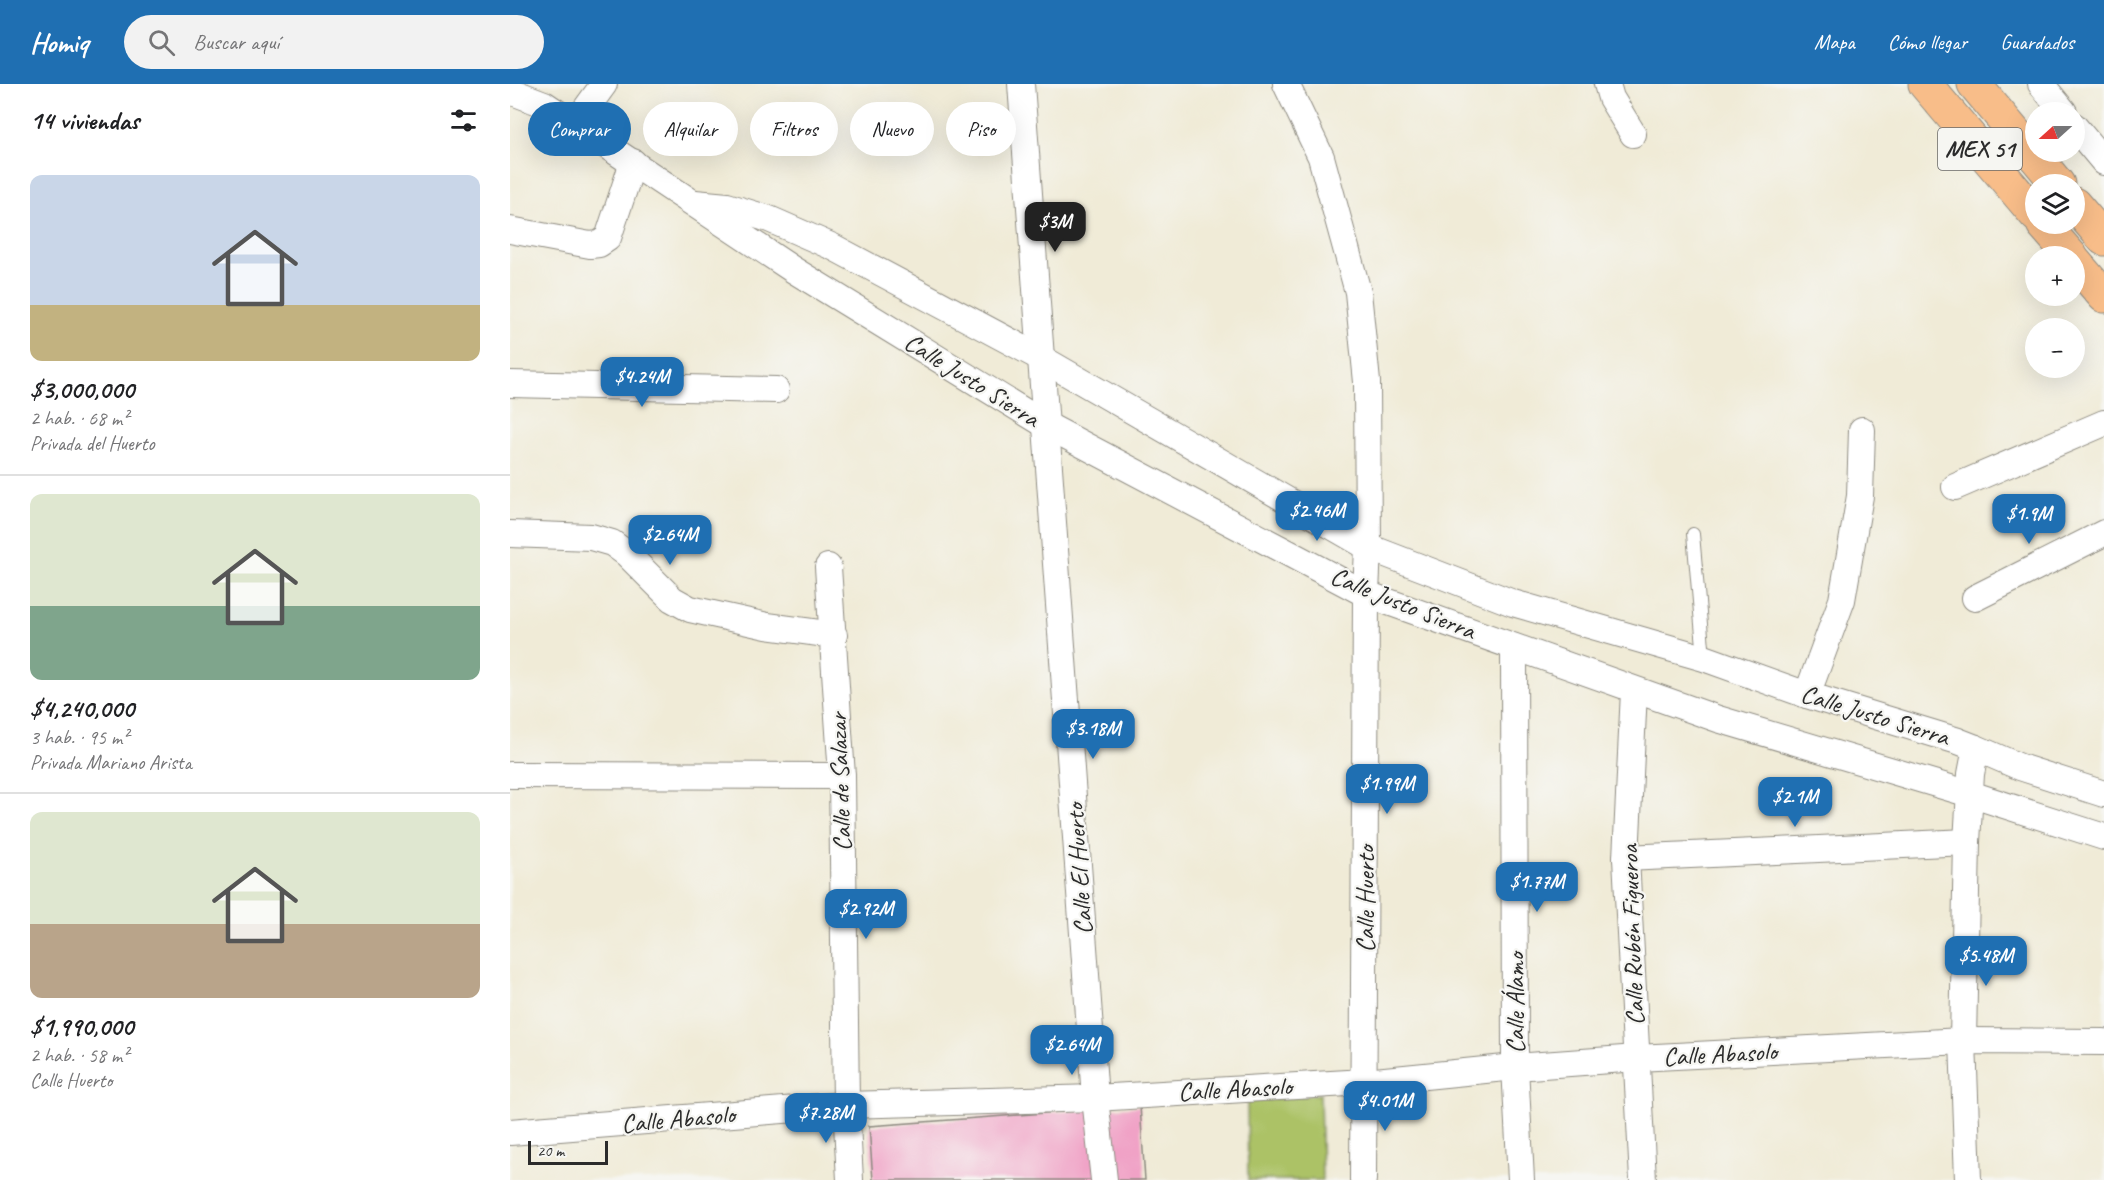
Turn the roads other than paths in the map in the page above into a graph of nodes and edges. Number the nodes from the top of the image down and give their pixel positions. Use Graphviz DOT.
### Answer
graph roads {
  1 [pos="604,84"];
  2 [pos="1021,84"];
  3 [pos="1286,84"];
  4 [pos="1606,84"];
  5 [pos="1925,84"];
  6 [pos="1974,84"];
  7 [pos="2041,84"];
  8 [pos="510,92"];
  9 [pos="538,102"];
  10 [pos="591,102"];
  11 [pos="2056,102"];
  12 [pos="1633,134"];
  13 [pos="2085,139"];
  14 [pos="624,156"];
  15 [pos="633,162"];
  16 [pos="2104,162"];
  17 [pos="2050,174"];
  18 [pos="2025,202"];
  19 [pos="695,203"];
  20 [pos="2085,217"];
  21 [pos="510,230"];
  22 [pos="2051,234"];
  23 [pos="2104,239"];
  24 [pos="2062,246"];
  25 [pos="2085,274"];
  26 [pos="2104,296"];
  27 [pos="1041,358"];
  28 [pos="510,384"];
  29 [pos="776,390"];
  30 [pos="2104,423"];
  31 [pos="1046,425"];
  32 [pos="1862,430"];
  33 [pos="1955,487"];
  34 [pos="2104,533"];
  35 [pos="510,534"];
  36 [pos="1693,534"];
  37 [pos="1368,547"];
  38 [pos="828,567"];
  39 [pos="1366,594"];
  40 [pos="1974,598"];
  41 [pos="834,635"];
  42 [pos="1514,647"];
  43 [pos="1704,658"];
  44 [pos="1634,691"];
  45 [pos="1808,694"];
  46 [pos="1976,748"];
  47 [pos="510,775"];
  48 [pos="842,776"];
  49 [pos="1971,794"];
  50 [pos="2104,794"];
  51 [pos="2104,837"];
  52 [pos="1967,842"];
  53 [pos="1626,858"];
  54 [pos="1963,1041"];
  55 [pos="2104,1042"];
  56 [pos="1637,1058"];
  57 [pos="1515,1067"];
  58 [pos="1365,1082"];
  59 [pos="1095,1098"];
  60 [pos="846,1105"];
  61 [pos="510,1132"];
  62 [pos="850,1180"];
  63 [pos="1104,1180"];
  64 [pos="1363,1180"];
  65 [pos="1521,1180"];
  66 [pos="1643,1180"];
  67 [pos="1968,1180"];
  1 -- 10 [label="street"];
  2 -- 27 [label="street, Calle El Huerto"];
  3 -- 37 [label="street, Calle Huerto"];
  4 -- 12 [label="street"];
  5 -- 18 [label="main road, MEX 51"];
  6 -- 17 [label="main road, MEX 51"];
  7 -- 11 [label="street"];
  8 -- 9 [label="street, Calle Justo Sierra"];
  13 -- 16 [label="street"];
  14 -- 15 [label="street, Calle Justo Sierra"];
  15 -- 19 [label="street, Calle Justo Sierra"];
  15 -- 21 [label="street"];
  19 -- 27 [label="street, Calle Justo Sierra"];
  19 -- 31 [label="street, Calle Justo Sierra"];
  20 -- 23 [label="main road"];
  22 -- 24 [label="main road"];
  25 -- 26 [label="main road"];
  27 -- 31 [label="street, Calle El Huerto"];
  27 -- 37 [label="street, Calle Justo Sierra"];
  28 -- 29 [label="street"];
  30 -- 33 [label="street"];
  31 -- 39 [label="street, Calle Justo Sierra"];
  31 -- 59 [label="street, Calle El Huerto"];
  32 -- 45 [label="street"];
  34 -- 40 [label="street"];
  35 -- 41 [label="street"];
  36 -- 43 [label="lane"];
  37 -- 39 [label="street, Calle Huerto"];
  37 -- 43 [label="street, Calle Justo Sierra"];
  38 -- 41 [label="street, Calle de Salazar"];
  39 -- 42 [label="street, Calle Justo Sierra"];
  39 -- 58 [label="street, Calle Huerto"];
  41 -- 48 [label="street, Calle de Salazar"];
  42 -- 44 [label="street, Calle Justo Sierra"];
  42 -- 57 [label="street, Calle Álamo"];
  43 -- 45 [label="street, Calle Justo Sierra"];
  44 -- 49 [label="street, Calle Justo Sierra"];
  44 -- 53 [label="street, Calle Rubén Figueroa"];
  45 -- 46 [label="street, Calle Justo Sierra"];
  46 -- 49 [label="street, Calle Justo Sierra"];
  46 -- 50 [label="street, Calle Justo Sierra"];
  47 -- 48 [label="street"];
  48 -- 60 [label="street, Calle de Salazar"];
  49 -- 51 [label="street, Calle Justo Sierra"];
  49 -- 52 [label="street"];
  52 -- 53 [label="street"];
  52 -- 54 [label="street"];
  53 -- 56 [label="street, Calle Rubén Figueroa"];
  54 -- 55 [label="street, Calle Abasolo"];
  54 -- 56 [label="street, Calle Abasolo"];
  54 -- 67 [label="street"];
  56 -- 57 [label="street, Calle Abasolo"];
  56 -- 66 [label="street, Calle Rubén Figueroa"];
  57 -- 58 [label="street, Calle Abasolo"];
  57 -- 65 [label="street, Calle Álamo"];
  58 -- 59 [label="street, Calle Abasolo"];
  58 -- 64 [label="street, Calle Huerto"];
  59 -- 60 [label="street, Calle Abasolo"];
  59 -- 63 [label="street, Calle El Huerto"];
  60 -- 61 [label="street, Calle Abasolo"];
  60 -- 62 [label="street, Calle de Salazar"];
}
